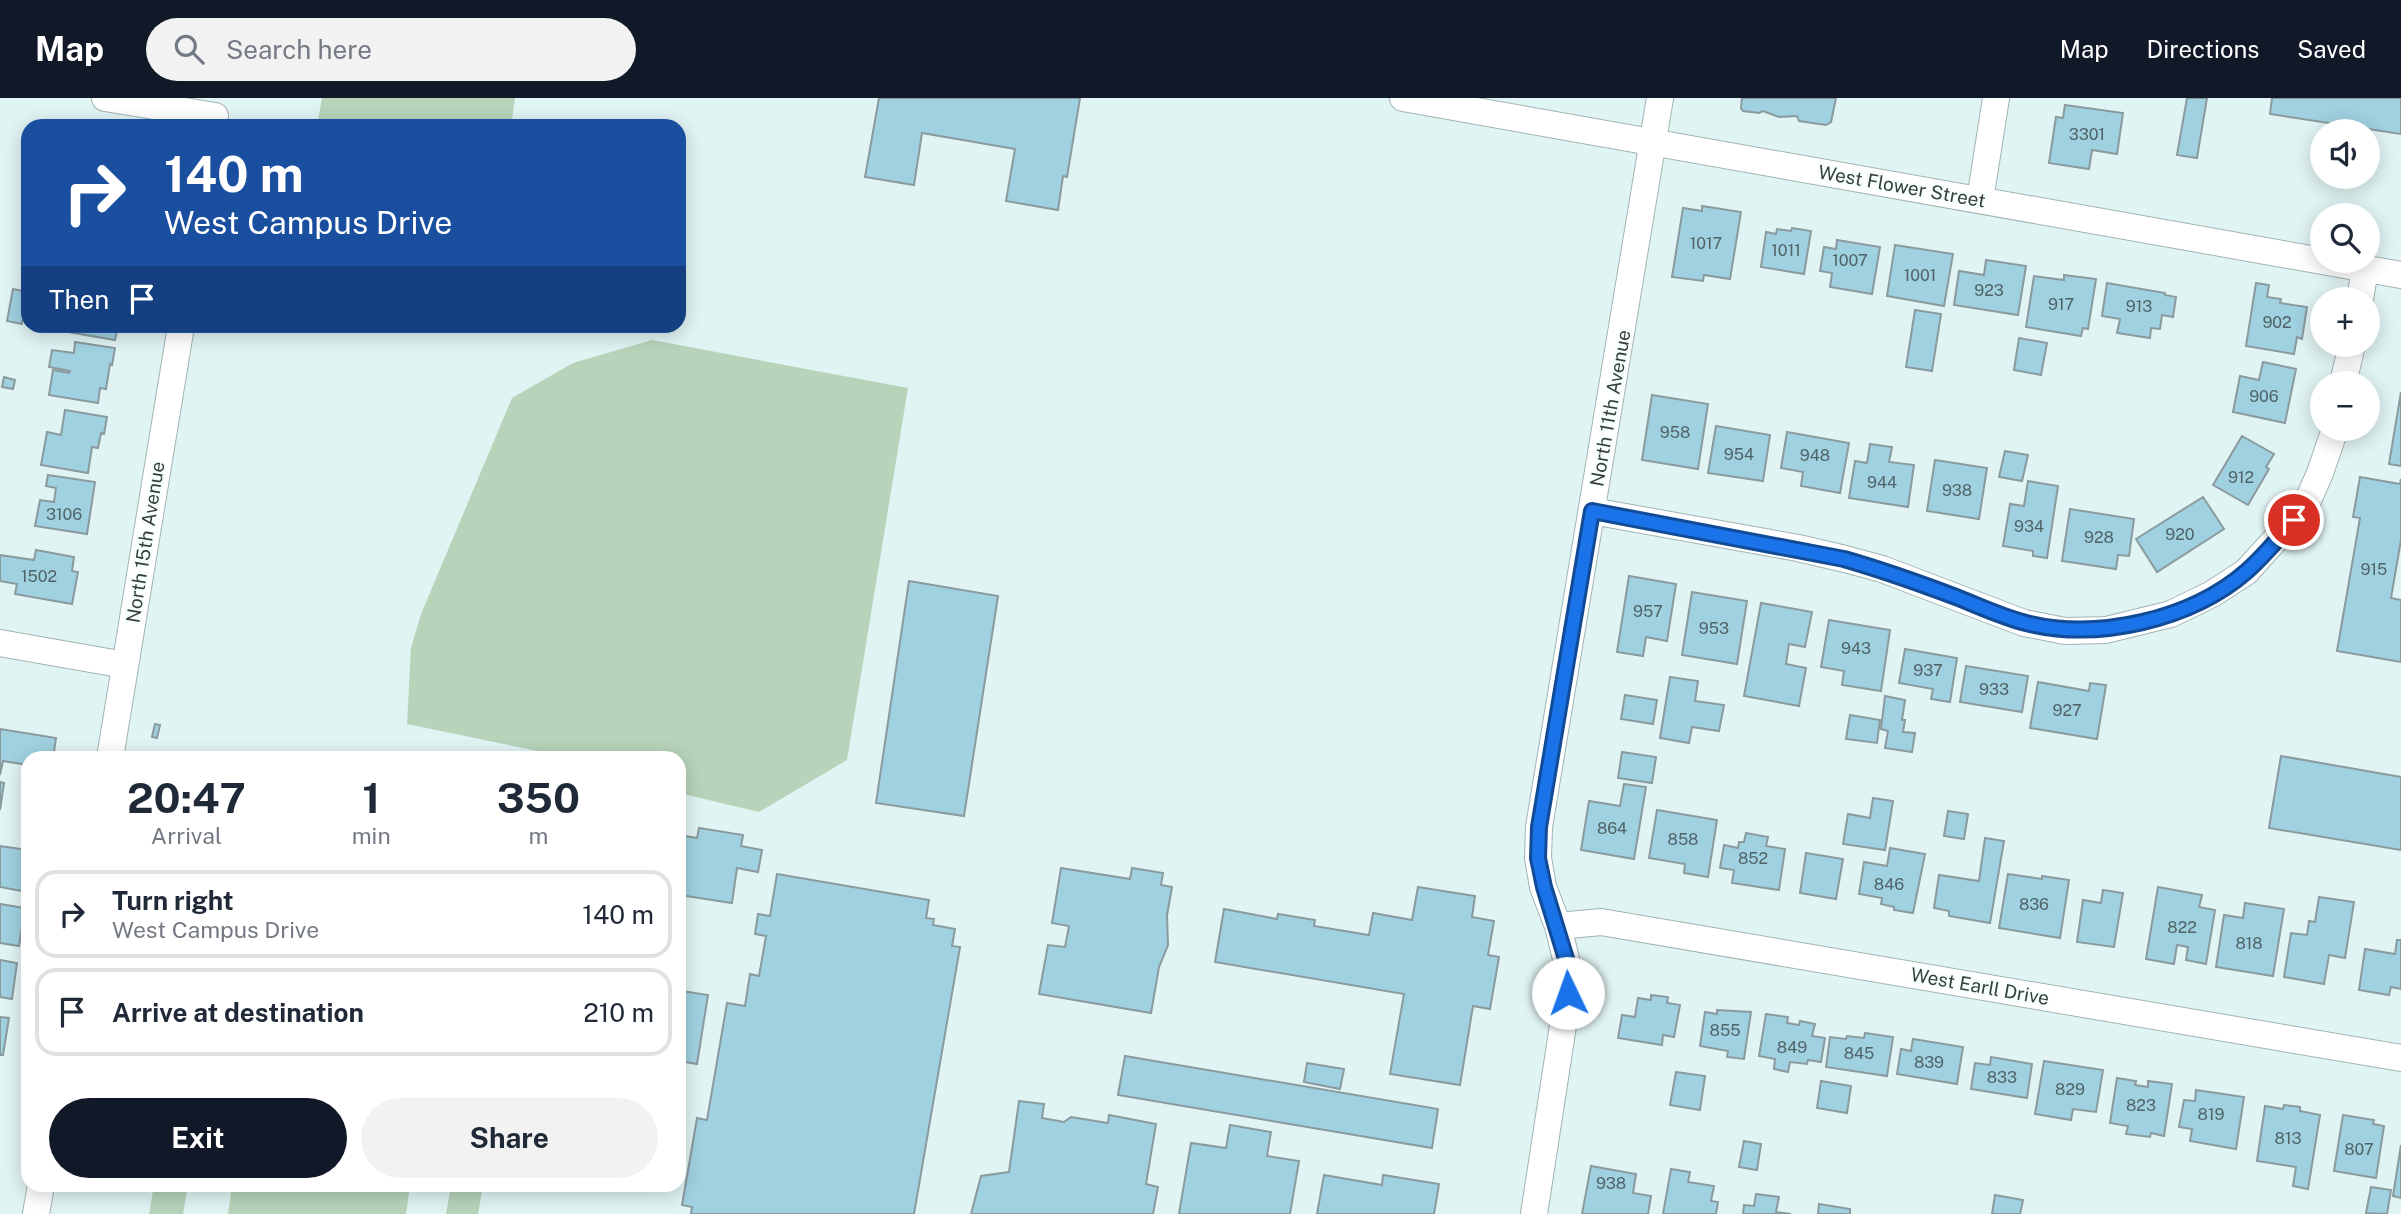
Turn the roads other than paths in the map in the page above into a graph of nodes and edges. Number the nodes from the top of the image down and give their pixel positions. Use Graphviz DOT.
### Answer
graph roads {
  1 [pos="105,98"];
  2 [pos="1403,98"];
  3 [pos="1660,98"];
  4 [pos="1996,98"];
  5 [pos="216,113"];
  6 [pos="1653,141"];
  7 [pos="1980,200"];
  8 [pos="2310,259"];
  9 [pos="2380,272"];
  10 [pos="2401,275"];
  11 [pos="180,333"];
  12 [pos="2331,441"];
  13 [pos="1592,511"];
  14 [pos="0,643"];
  15 [pos="125,664"];
  16 [pos="111,751"];
  17 [pos="1558,926"];
  18 [pos="2401,1058"];
  19 [pos="40,1192"];
  20 [pos="36,1214"];
  21 [pos="1534,1214"];
  1 -- 5 [label="street"];
  2 -- 6 [label="street, West Flower Street"];
  3 -- 6 [label="street, North 11th Avenue"];
  4 -- 7 [label="street"];
  6 -- 7 [label="street, West Flower Street"];
  6 -- 13 [label="street, North 11th Avenue"];
  7 -- 8 [label="street, West Flower Street"];
  9 -- 10 [label="street, West Flower Street"];
  11 -- 15 [label="street, North 15th Avenue"];
  12 -- 13 [label="street"];
  13 -- 17 [label="street, North 11th Avenue"];
  14 -- 15 [label="street"];
  15 -- 16 [label="street, North 15th Avenue"];
  17 -- 18 [label="street, West Earll Drive"];
  17 -- 21 [label="street, North 11th Avenue"];
  19 -- 20 [label="street"];
}
